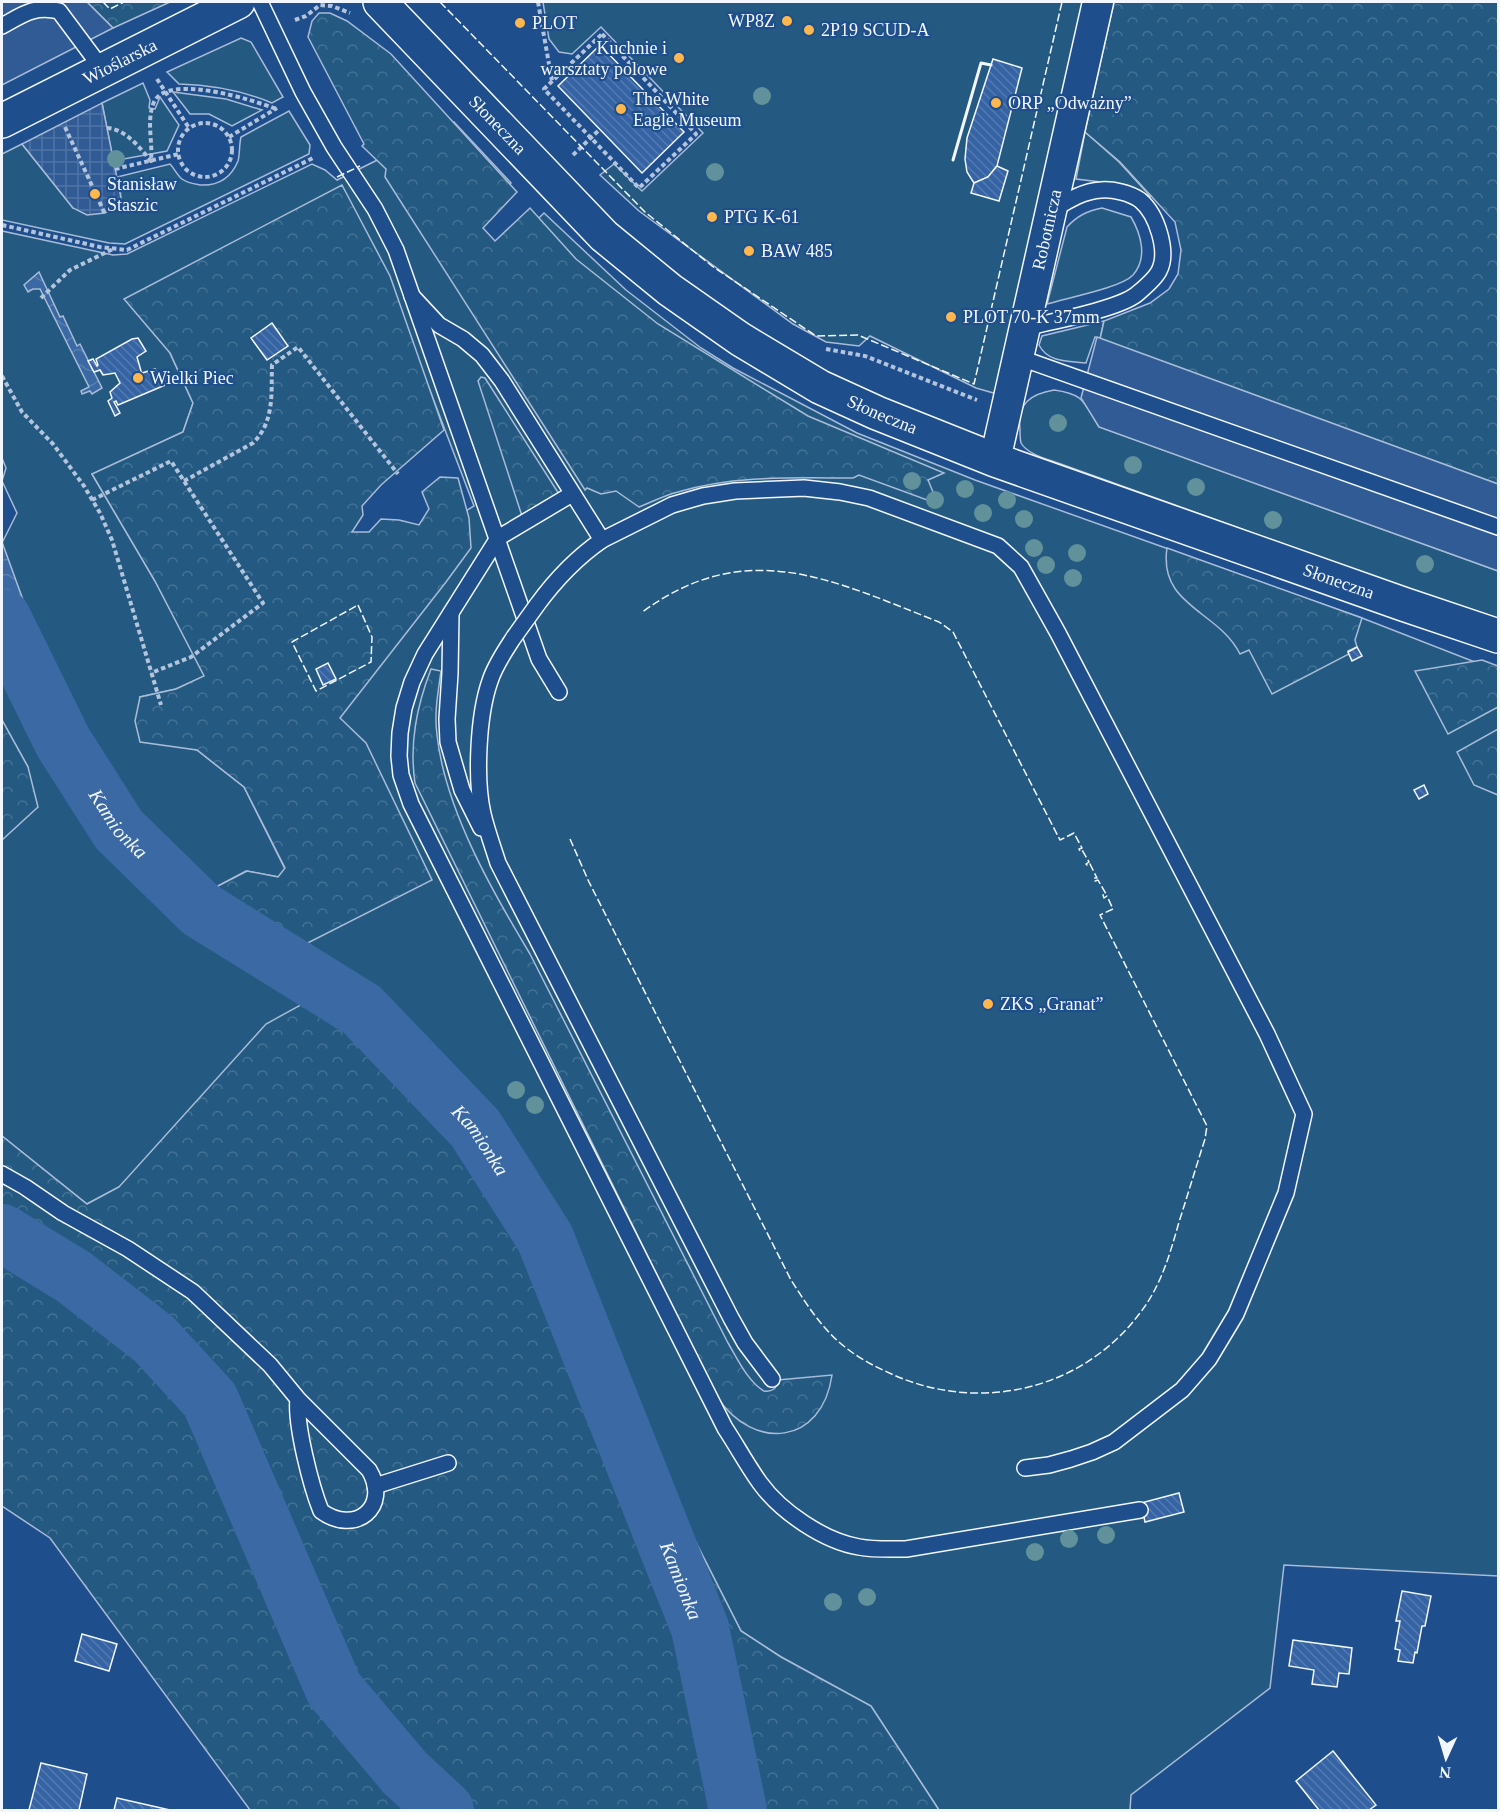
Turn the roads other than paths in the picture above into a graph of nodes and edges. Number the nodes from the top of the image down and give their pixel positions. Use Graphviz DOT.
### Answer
graph roads {
  1 [pos="238,2"];
  2 [pos="260,2"];
  3 [pos="380,2"];
  4 [pos="1098,2"];
  5 [pos="2,26"];
  6 [pos="103,70"];
  7 [pos="2,121"];
  8 [pos="1050,211"];
  9 [pos="412,296"];
  10 [pos="1024,328"];
  11 [pos="1018,357"];
  12 [pos="995,460"];
  13 [pos="572,494"];
  14 [pos="1498,527"];
  15 [pos="498,538"];
  16 [pos="602,540"];
  17 [pos="451,611"];
  18 [pos="1498,636"];
  19 [pos="559,692"];
  20 [pos="498,863"];
  21 [pos="2,1174"];
  22 [pos="772,1379"];
  23 [pos="298,1399"];
  24 [pos="448,1463"];
  25 [pos="1025,1468"];
  26 [pos="375,1486"];
  27 [pos="1140,1510"];
  1 -- 6 [label="street, Wioślarska"];
  2 -- 9 [label="lane"];
  3 -- 12 [label="street, Słoneczna"];
  4 -- 8 [label="street, Robotnicza"];
  5 -- 6 [label="lane"];
  6 -- 7 [label="street, Wioślarska"];
  8 -- 10 [label="street, Robotnicza"];
  8 -- 10 [label="lane"];
  9 -- 13 [label="lane"];
  9 -- 15 [label="lane"];
  10 -- 11 [label="street, Robotnicza"];
  11 -- 12 [label="street, Robotnicza"];
  11 -- 14 [label="lane"];
  12 -- 18 [label="street, Słoneczna"];
  13 -- 15 [label="lane"];
  13 -- 16 [label="lane"];
  15 -- 17 [label="lane"];
  15 -- 19 [label="lane"];
  16 -- 20 [label="lane, bridge"];
  16 -- 25 [label="lane"];
  17 -- 20 [label="lane"];
  17 -- 27 [label="lane"];
  20 -- 22 [label="lane"];
  21 -- 23 [label="lane"];
  23 -- 26 [label="lane"];
  23 -- 26 [label="lane"];
  24 -- 26 [label="lane"];
}
